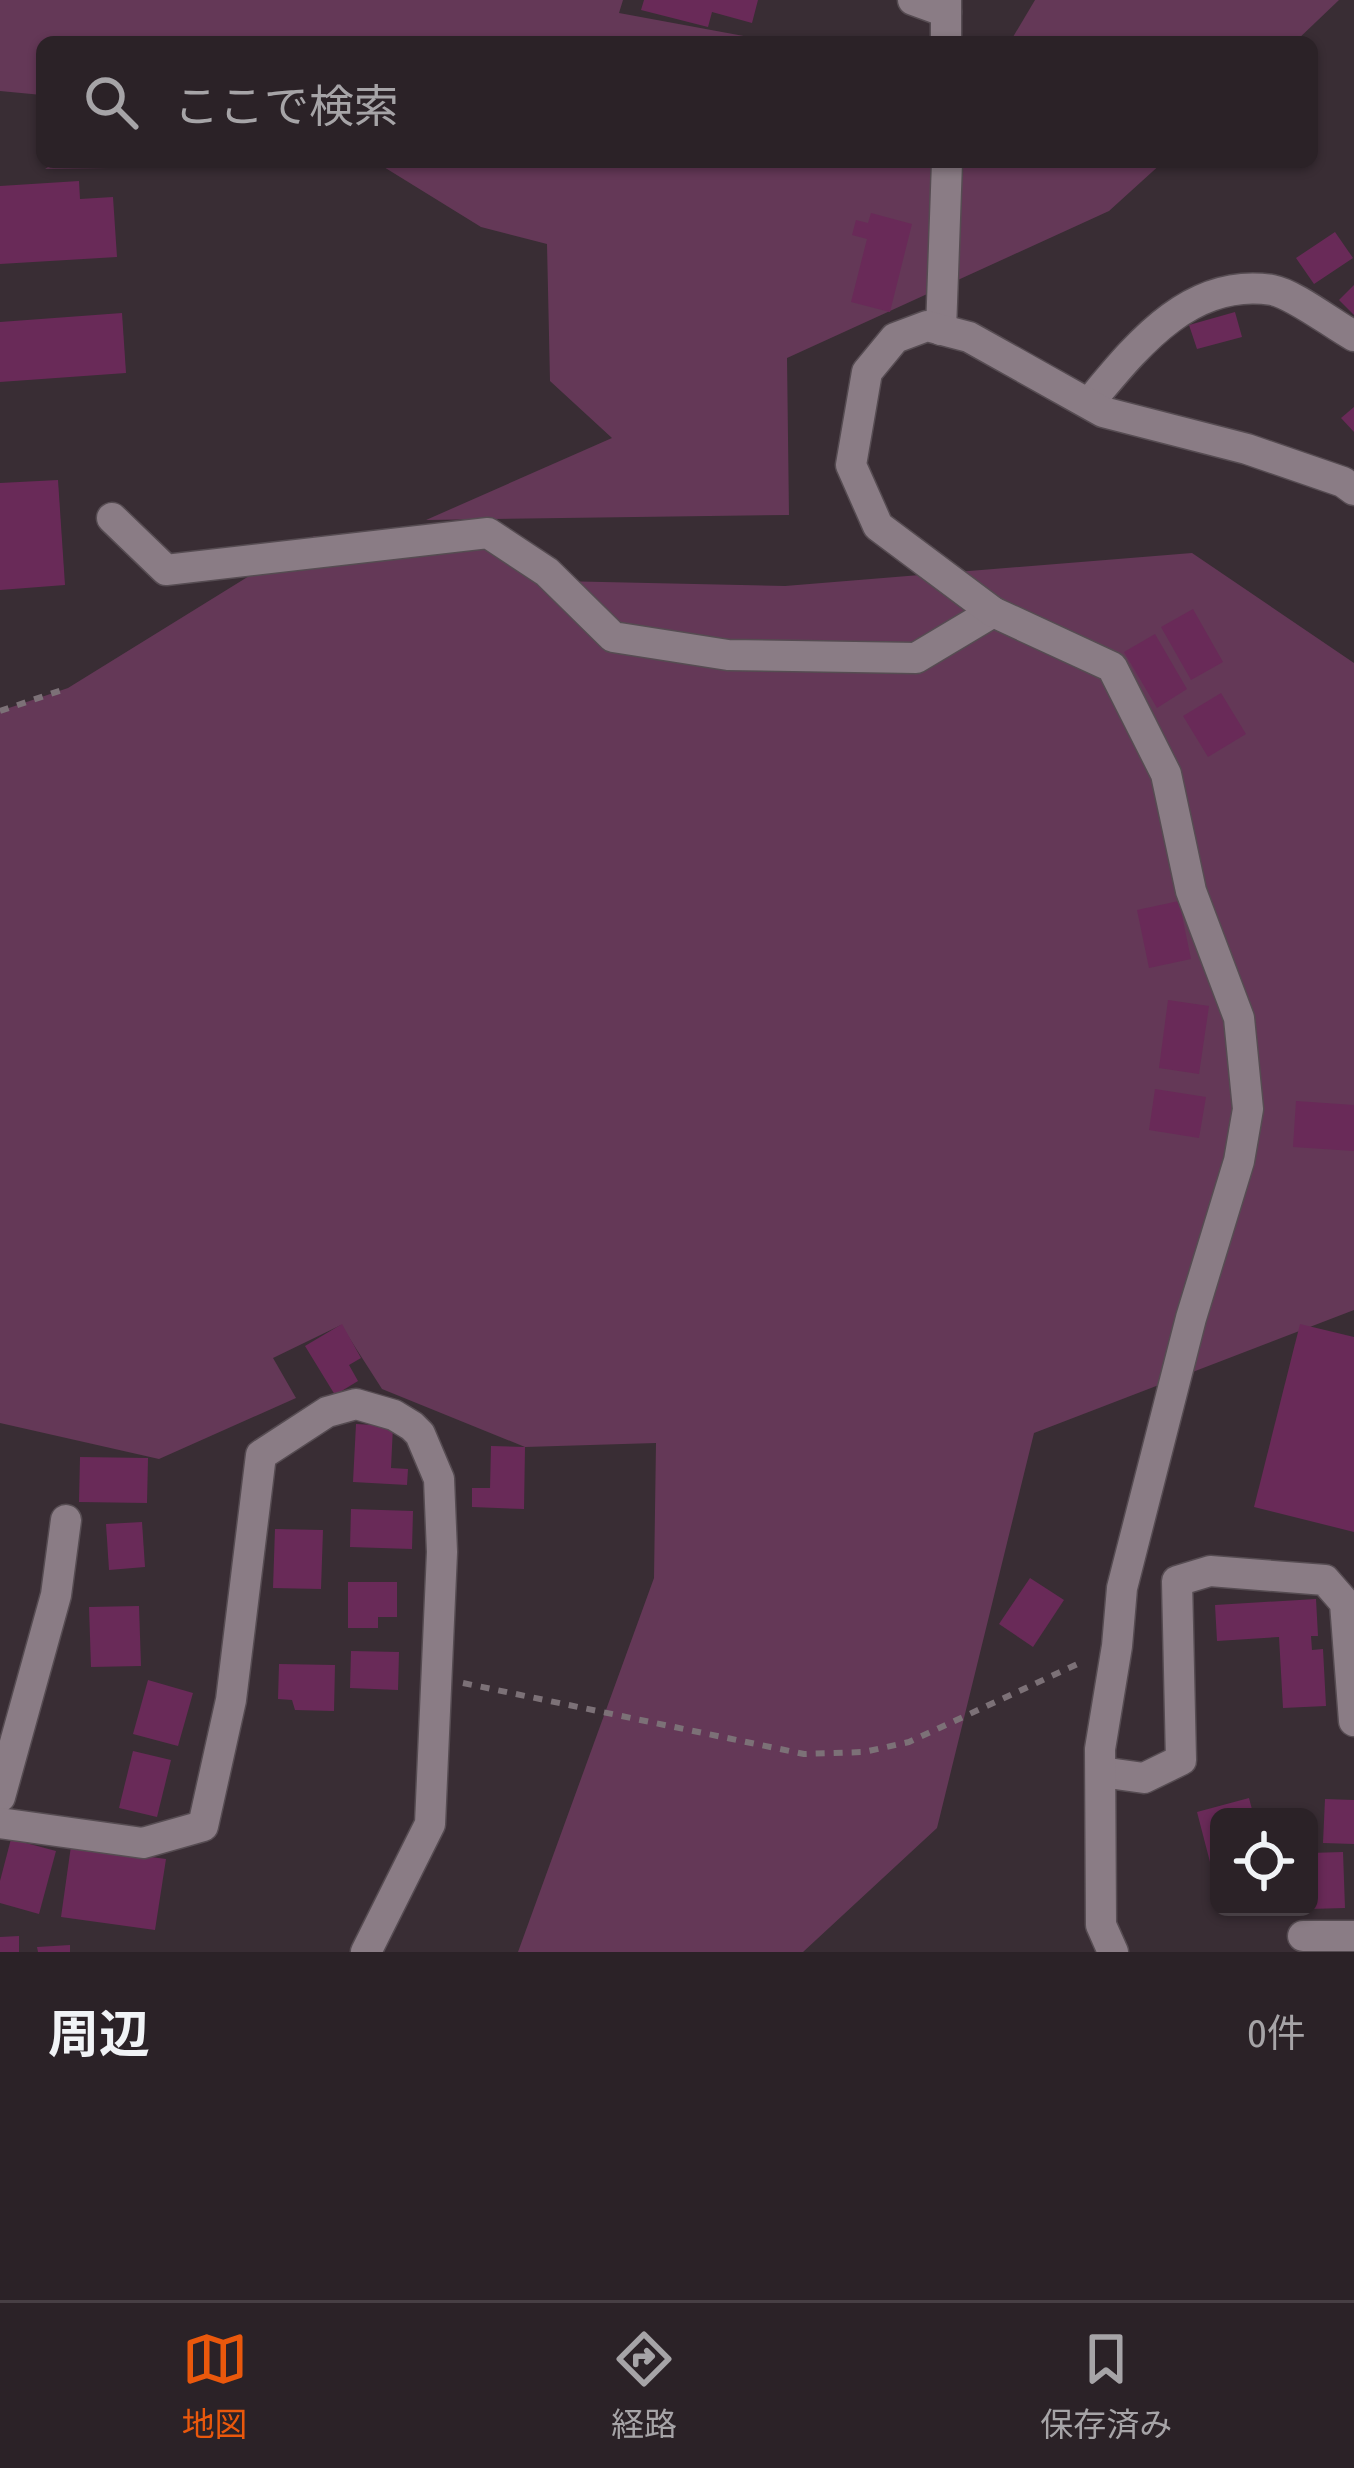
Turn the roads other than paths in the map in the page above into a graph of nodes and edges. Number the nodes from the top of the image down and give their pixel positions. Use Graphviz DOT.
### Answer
graph roads {
  1 [pos="913,0"];
  2 [pos="946,18"];
  3 [pos="947,168"];
  4 [pos="940,330"];
  5 [pos="1354,336"];
  6 [pos="1089,403"];
  7 [pos="1354,490"];
  8 [pos="112,518"];
  9 [pos="993,612"];
  10 [pos="66,1520"];
  11 [pos="1354,1721"];
  12 [pos="1101,1772"];
  13 [pos="0,1797"];
  14 [pos="0,1823"];
  15 [pos="1303,1936"];
  16 [pos="1354,1936"];
  17 [pos="366,1952"];
  18 [pos="1112,1952"];
  1 -- 2 [label="street"];
  3 -- 4 [label="street"];
  4 -- 6 [label="street"];
  4 -- 9 [label="street"];
  5 -- 6 [label="street"];
  6 -- 7 [label="street"];
  8 -- 9 [label="street"];
  9 -- 12 [label="street"];
  10 -- 13 [label="street"];
  11 -- 12 [label="street"];
  12 -- 18 [label="street"];
  14 -- 17 [label="street"];
  15 -- 16 [label="street"];
}
